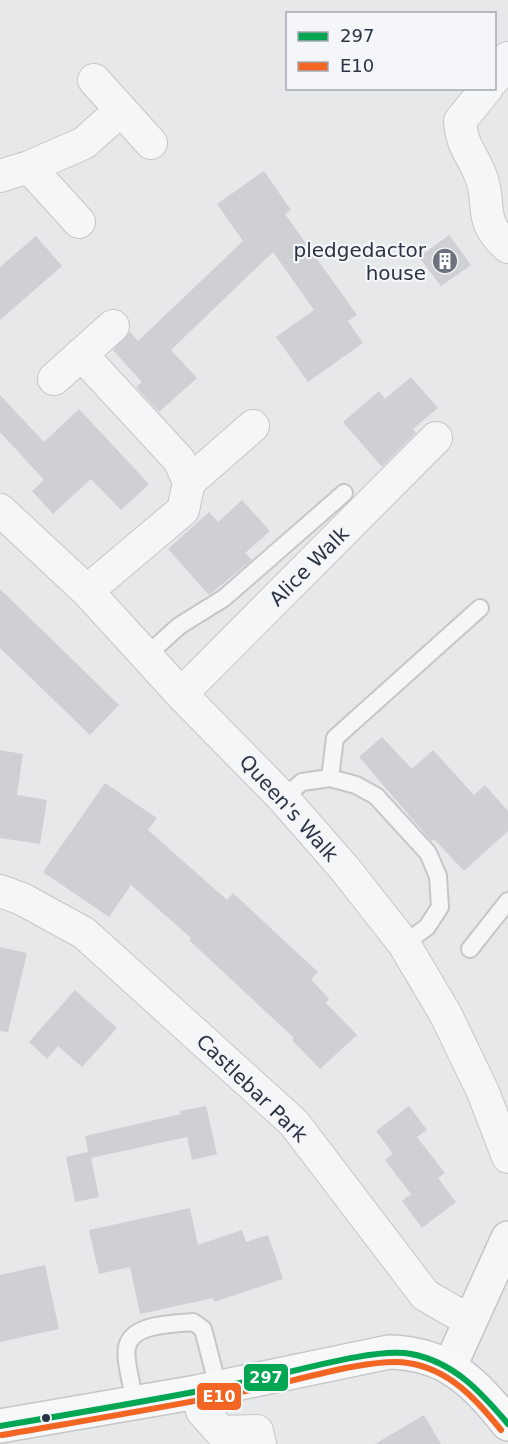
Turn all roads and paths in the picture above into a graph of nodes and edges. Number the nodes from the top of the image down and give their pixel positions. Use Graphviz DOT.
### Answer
graph roads {
  1 [pos="508,58"];
  2 [pos="496,77"];
  3 [pos="93,80"];
  4 [pos="485,90"];
  5 [pos="121,110"];
  6 [pos="151,143"];
  7 [pos="29,167"];
  8 [pos="0,176"];
  9 [pos="481,176"];
  10 [pos="508,203"];
  11 [pos="79,222"];
  12 [pos="508,247"];
  13 [pos="113,326"];
  14 [pos="81,354"];
  15 [pos="54,379"];
  16 [pos="253,426"];
  17 [pos="436,438"];
  18 [pos="189,482"];
  19 [pos="344,493"];
  20 [pos="0,510"];
  21 [pos="87,591"];
  22 [pos="480,609"];
  23 [pos="147,656"];
  24 [pos="181,694"];
  25 [pos="330,778"];
  26 [pos="283,798"];
  27 [pos="0,891"];
  28 [pos="508,901"];
  29 [pos="404,944"];
  30 [pos="470,949"];
  31 [pos="508,1156"];
  32 [pos="508,1238"];
  33 [pos="470,1321"];
  34 [pos="450,1366"];
  35 [pos="208,1389"];
  36 [pos="135,1402"];
  37 [pos="508,1424"];
  38 [pos="2,1432"];
  39 [pos="260,1444"];
  1 -- 2 [label="street"];
  3 -- 5 [label="street"];
  4 -- 9 [label="street"];
  5 -- 6 [label="street"];
  5 -- 7 [label="street"];
  7 -- 8 [label="street"];
  7 -- 11 [label="street"];
  9 -- 10 [label="street"];
  9 -- 12 [label="street"];
  13 -- 14 [label="street"];
  14 -- 15 [label="street"];
  14 -- 18 [label="street"];
  16 -- 18 [label="street"];
  17 -- 24 [label="street, Alice Walk"];
  18 -- 21 [label="street"];
  19 -- 23 [label="lane"];
  20 -- 21 [label="street, Queen's Walk"];
  21 -- 23 [label="street, Queen's Walk"];
  22 -- 25 [label="lane"];
  23 -- 24 [label="street, Queen's Walk"];
  24 -- 26 [label="street, Queen's Walk"];
  25 -- 26 [label="lane"];
  25 -- 29 [label="lane"];
  26 -- 29 [label="street, Queen's Walk"];
  27 -- 33 [label="street, Castlebar Park"];
  28 -- 30 [label="lane"];
  29 -- 31 [label="street, Queen's Walk"];
  32 -- 33 [label="street"];
  33 -- 34 [label="street"];
  34 -- 35 [label="main road"];
  34 -- 37 [label="main road"];
  35 -- 36 [label="main road"];
  35 -- 36 [label="lane"];
  35 -- 39 [label="street"];
  36 -- 38 [label="main road"];
}
